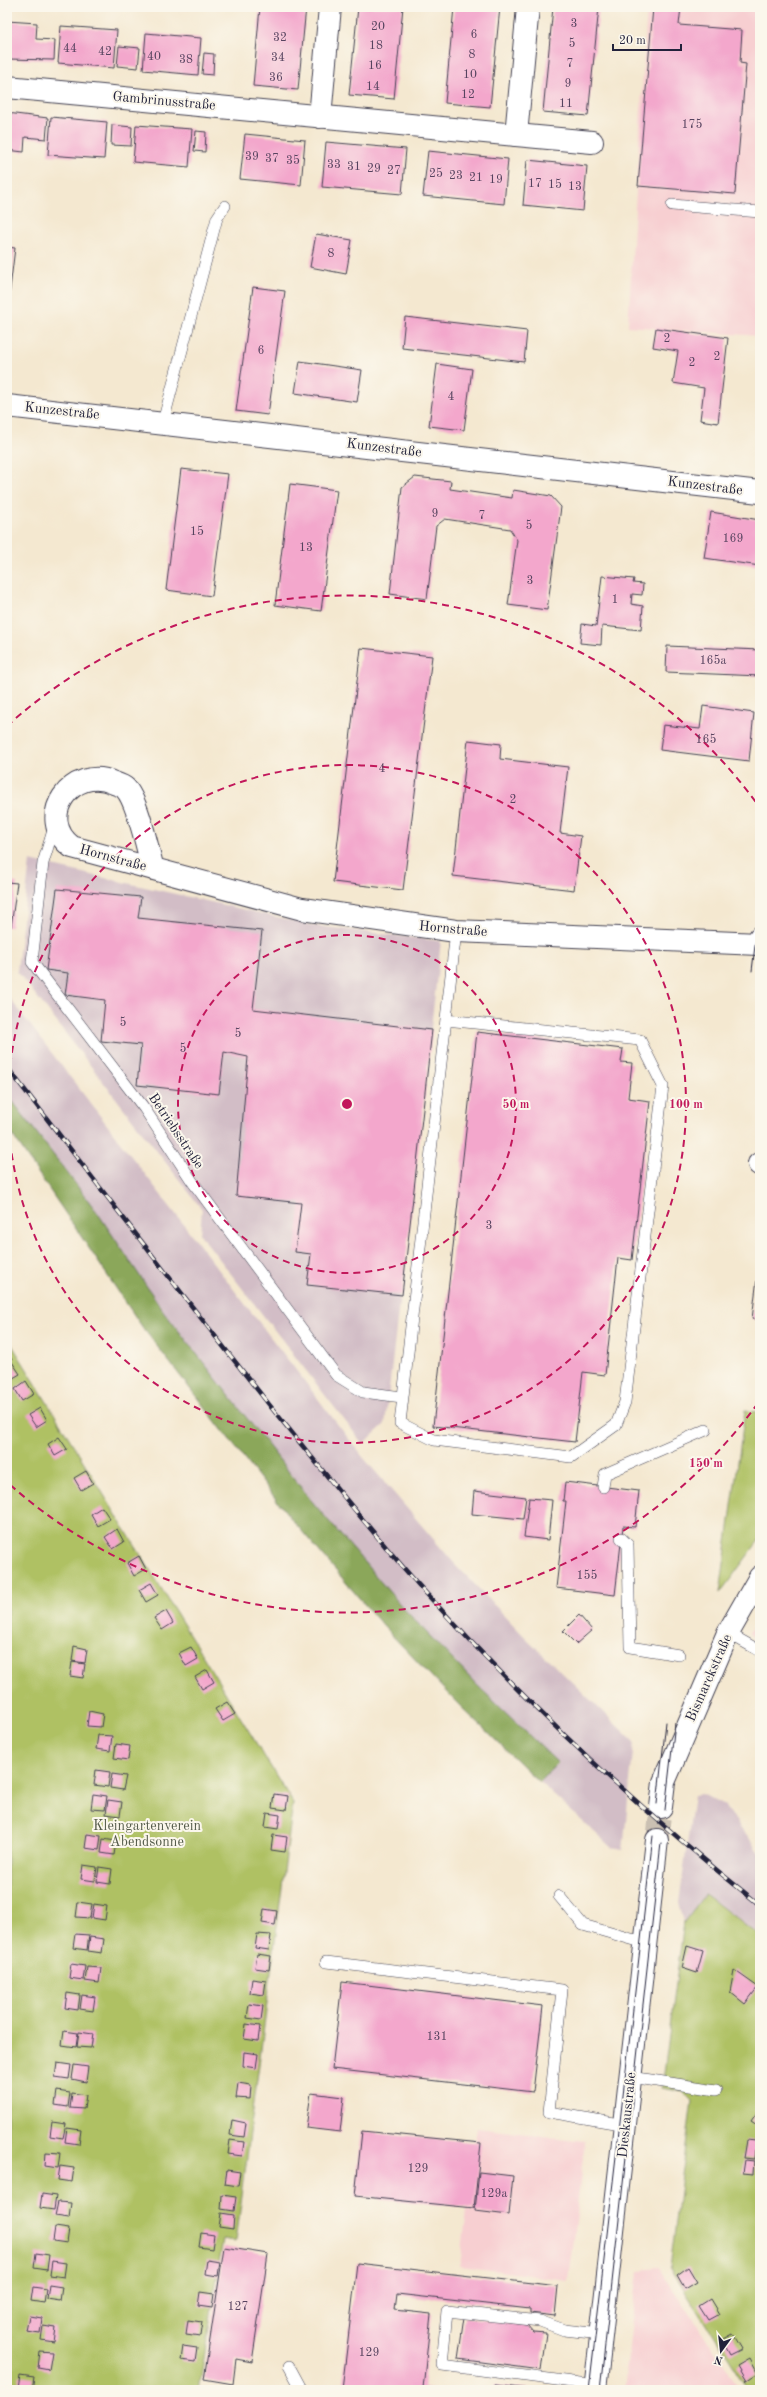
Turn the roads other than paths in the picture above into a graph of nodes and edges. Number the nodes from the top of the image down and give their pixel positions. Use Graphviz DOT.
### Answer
graph roads {
  1 [pos="330,7"];
  2 [pos="528,7"];
  3 [pos="7,87"];
  4 [pos="320,117"];
  5 [pos="516,135"];
  6 [pos="592,142"];
  7 [pos="672,205"];
  8 [pos="225,206"];
  9 [pos="760,212"];
  10 [pos="7,406"];
  11 [pos="163,422"];
  12 [pos="760,492"];
  13 [pos="56,822"];
  14 [pos="153,869"];
  15 [pos="456,931"];
  16 [pos="760,941"];
  17 [pos="446,1020"];
  18 [pos="402,1397"];
  19 [pos="706,1430"];
  20 [pos="603,1487"];
  21 [pos="621,1538"];
  22 [pos="760,1577"];
  23 [pos="728,1633"];
  24 [pos="760,1651"];
  25 [pos="679,1655"];
  26 [pos="661,1807"];
  27 [pos="657,1840"];
  28 [pos="559,1896"];
  29 [pos="645,1943"];
  30 [pos="326,1962"];
  31 [pos="631,2077"];
  32 [pos="716,2090"];
  33 [pos="626,2125"];
  34 [pos="601,2334"];
  35 [pos="289,2366"];
  36 [pos="595,2388"];
  37 [pos="302,2390"];
  1 -- 4 [label="street"];
  2 -- 5 [label="street"];
  3 -- 4 [label="street, Gambrinusstraße"];
  4 -- 5 [label="street, Gambrinusstraße"];
  5 -- 6 [label="street, Gambrinusstraße"];
  7 -- 9 [label="lane"];
  8 -- 11 [label="lane"];
  10 -- 11 [label="street, Kunzestraße"];
  11 -- 12 [label="street, Kunzestraße"];
  13 -- 14 [label="street, Hornstraße"];
  13 -- 14 [label="street, Hornstraße"];
  13 -- 18 [label="lane, Betriebsstraße"];
  14 -- 15 [label="street, Hornstraße"];
  15 -- 16 [label="street, Hornstraße"];
  15 -- 17 [label="lane"];
  17 -- 18 [label="lane"];
  17 -- 18 [label="lane"];
  19 -- 20 [label="lane"];
  21 -- 25 [label="lane"];
  22 -- 23 [label="street, Bismarckstraße"];
  23 -- 24 [label="lane"];
  23 -- 26 [label="street, Bismarckstraße"];
  27 -- 29 [label="street, Dieskaustraße"];
  28 -- 29 [label="lane"];
  29 -- 31 [label="street, Dieskaustraße"];
  30 -- 33 [label="lane"];
  31 -- 32 [label="lane"];
  31 -- 33 [label="street, Dieskaustraße"];
  33 -- 34 [label="street, Dieskaustraße"];
  34 -- 36 [label="street, Dieskaustraße"];
  34 -- 36 [label="lane"];
  35 -- 37 [label="lane"];
}
